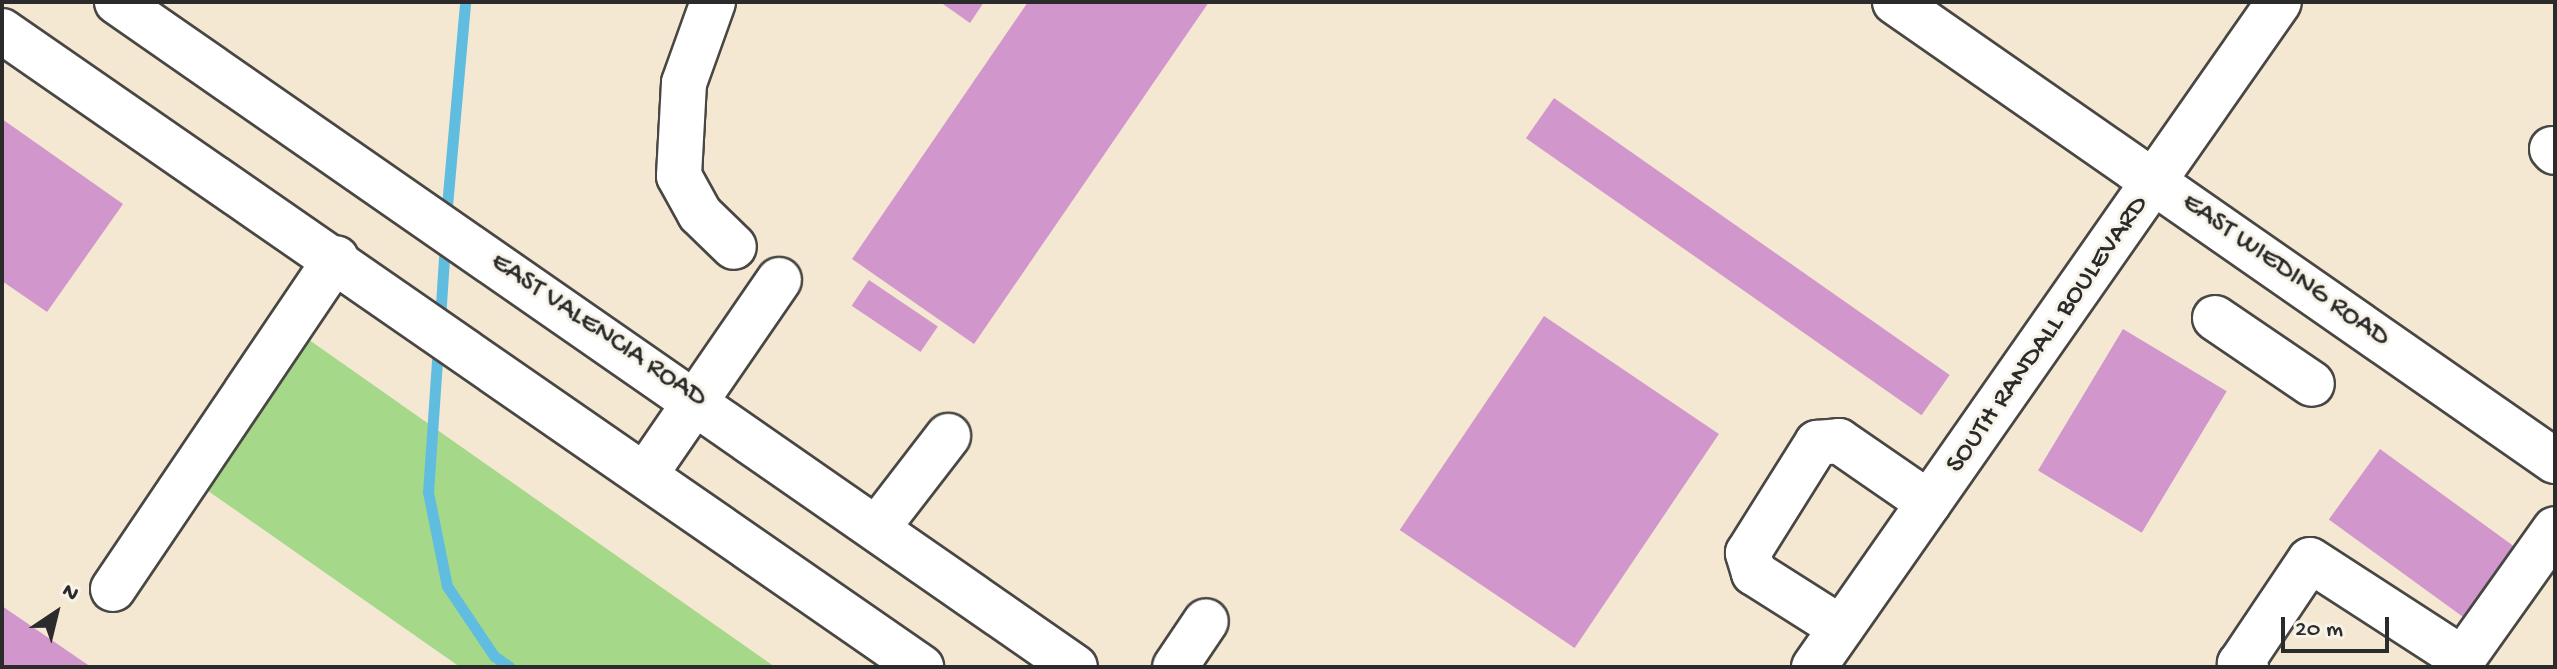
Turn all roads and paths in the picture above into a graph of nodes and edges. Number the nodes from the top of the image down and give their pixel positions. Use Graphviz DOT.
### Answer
graph roads {
  1 [pos="117,2"];
  2 [pos="713,2"];
  3 [pos="1895,2"];
  4 [pos="2279,2"];
  5 [pos="2,31"];
  6 [pos="2157,182"];
  7 [pos="734,247"];
  8 [pos="347,265"];
  9 [pos="779,280"];
  10 [pos="2215,318"];
  11 [pos="2312,384"];
  12 [pos="699,400"];
  13 [pos="948,436"];
  14 [pos="2555,461"];
  15 [pos="647,472"];
  16 [pos="1929,503"];
  17 [pos="878,527"];
  18 [pos="2555,529"];
  19 [pos="113,589"];
  20 [pos="1206,621"];
  21 [pos="1841,628"];
  22 [pos="2460,663"];
  23 [pos="921,667"];
  24 [pos="1075,667"];
  25 [pos="1175,667"];
  26 [pos="1814,667"];
  27 [pos="2246,667"];
  1 -- 12 [label="main road, EAST VALENCIA ROAD"];
  2 -- 7 [label="main road"];
  3 -- 6 [label="main road, EAST WIEDING ROAD"];
  4 -- 6 [label="main road, SOUTH RANDALL BOULEVARD"];
  5 -- 8 [label="main road"];
  6 -- 14 [label="main road, EAST WIEDING ROAD"];
  6 -- 16 [label="main road, SOUTH RANDALL BOULEVARD"];
  8 -- 15 [label="main road"];
  8 -- 19 [label="main road"];
  9 -- 12 [label="main road"];
  10 -- 11 [label="main road"];
  12 -- 15 [label="main road"];
  12 -- 17 [label="main road, EAST VALENCIA ROAD"];
  13 -- 17 [label="main road"];
  15 -- 23 [label="main road"];
  16 -- 21 [label="main road, SOUTH RANDALL BOULEVARD"];
  16 -- 21 [label="main road"];
  17 -- 24 [label="main road, EAST VALENCIA ROAD"];
  18 -- 22 [label="main road"];
  20 -- 25 [label="main road"];
  21 -- 26 [label="main road, SOUTH RANDALL BOULEVARD"];
  22 -- 27 [label="main road"];
}
